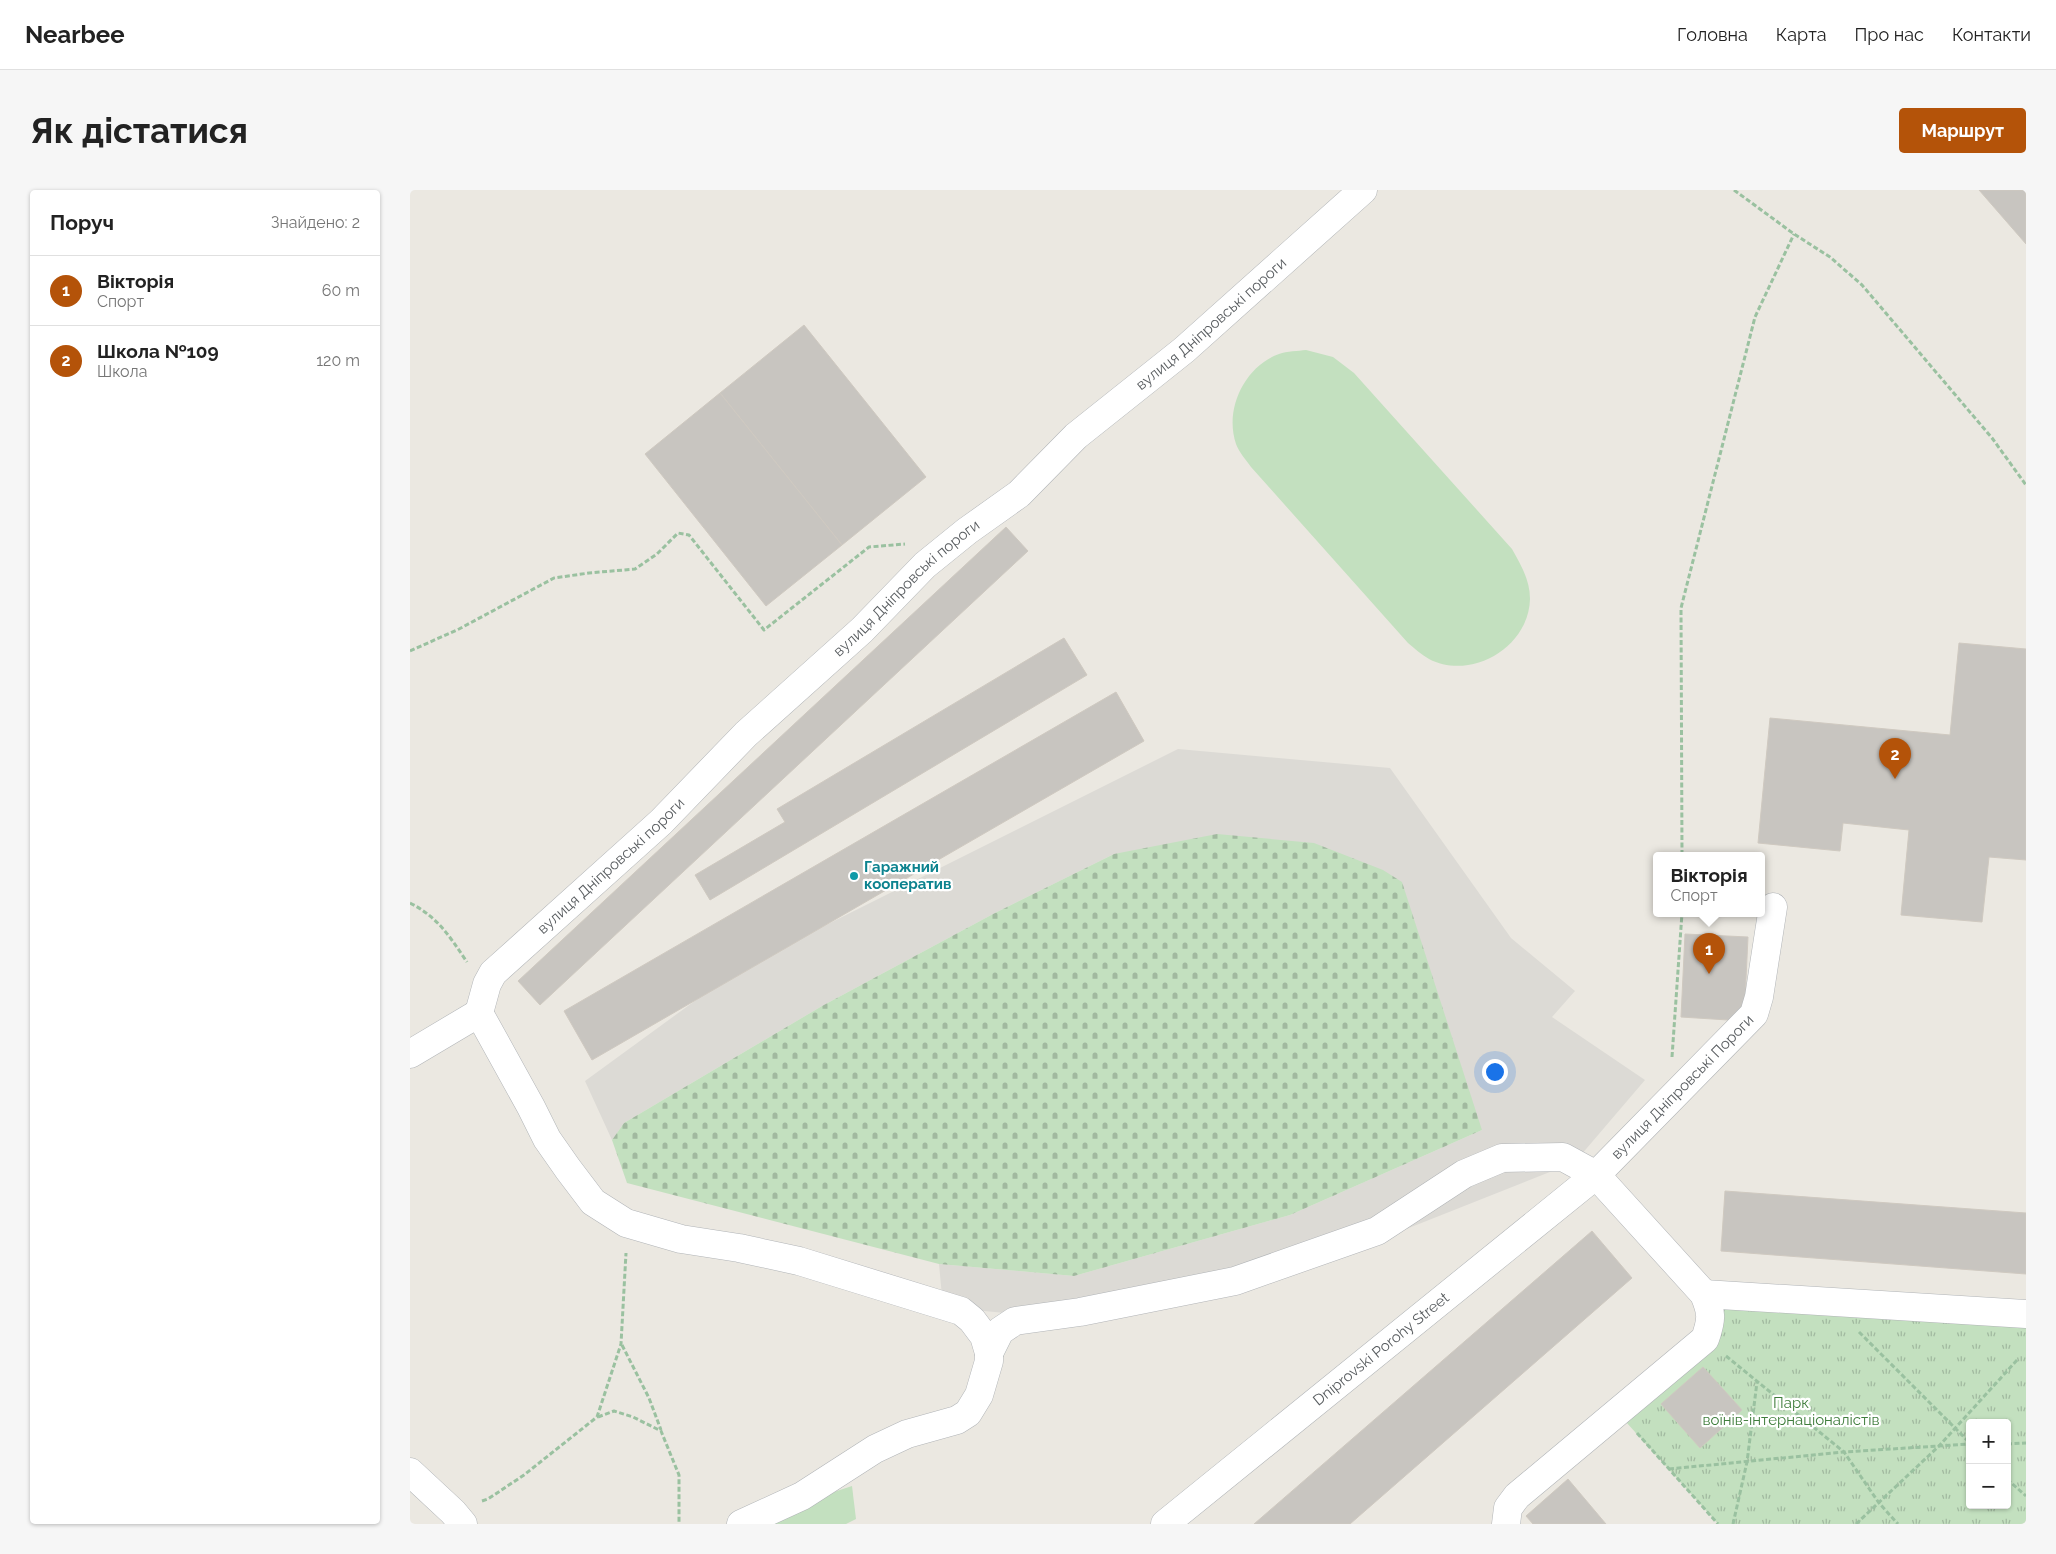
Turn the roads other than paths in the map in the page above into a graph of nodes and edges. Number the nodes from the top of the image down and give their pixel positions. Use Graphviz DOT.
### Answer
graph roads {
  1 [pos="1363,190"];
  2 [pos="1773,907"];
  3 [pos="479,1013"];
  4 [pos="410,1054"];
  5 [pos="1596,1174"];
  6 [pos="1704,1294"];
  7 [pos="2026,1314"];
  8 [pos="989,1353"];
  9 [pos="410,1472"];
  10 [pos="458,1518"];
  11 [pos="741,1524"];
  12 [pos="1165,1524"];
  13 [pos="1506,1524"];
  1 -- 3 [label="street, вулиця Дніпровські пороги"];
  2 -- 5 [label="street, вулиця Дніпровські Пороги"];
  3 -- 4 [label="street"];
  3 -- 8 [label="street"];
  5 -- 6 [label="street"];
  5 -- 8 [label="street"];
  5 -- 12 [label="street, Dniprovski Porohy Street"];
  6 -- 7 [label="street"];
  6 -- 13 [label="street"];
  8 -- 11 [label="street"];
  9 -- 10 [label="street"];
}
